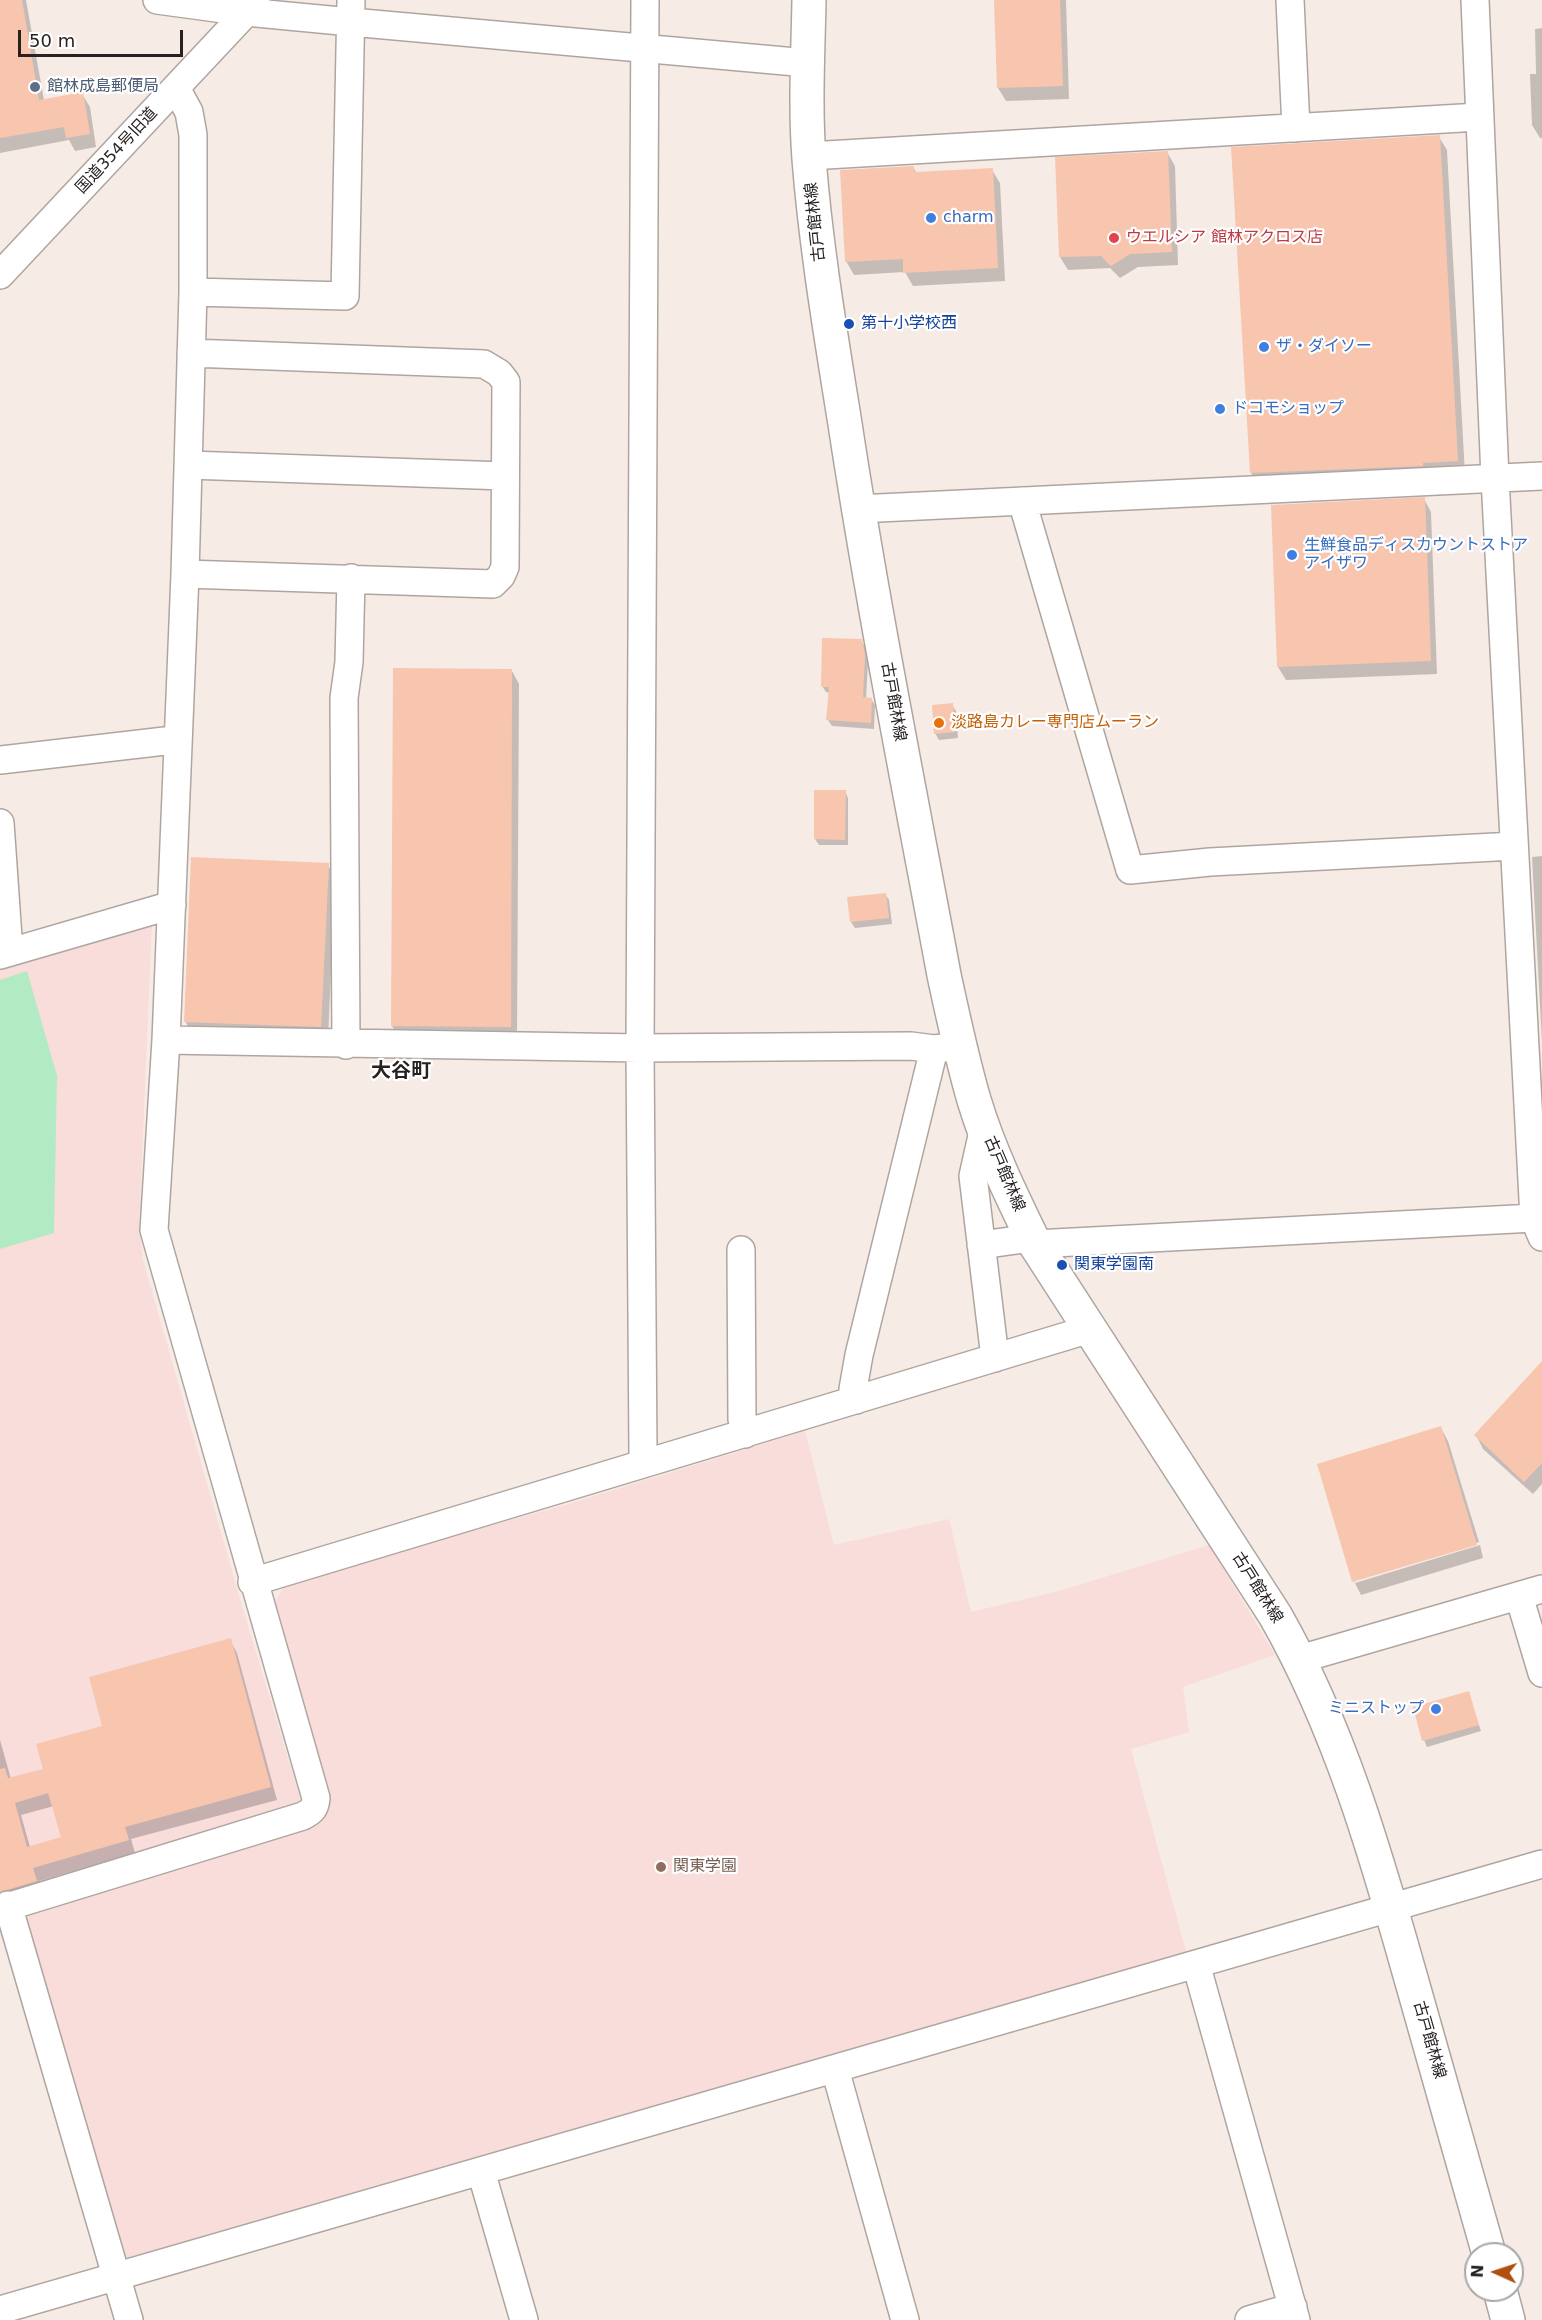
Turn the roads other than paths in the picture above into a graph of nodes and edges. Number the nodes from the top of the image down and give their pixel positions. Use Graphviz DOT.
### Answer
graph roads {
  1 [pos="645,0"];
  2 [pos="809,0"];
  3 [pos="1290,0"];
  4 [pos="1475,0"];
  5 [pos="174,1"];
  6 [pos="252,6"];
  7 [pos="351,11"];
  8 [pos="645,48"];
  9 [pos="807,63"];
  10 [pos="176,88"];
  11 [pos="1479,117"];
  12 [pos="1296,128"];
  13 [pos="809,156"];
  14 [pos="0,274"];
  15 [pos="193,292"];
  16 [pos="191,353"];
  17 [pos="189,465"];
  18 [pos="505,476"];
  19 [pos="1542,476"];
  20 [pos="1495,478"];
  21 [pos="1022,501"];
  22 [pos="858,509"];
  23 [pos="185,574"];
  24 [pos="351,578"];
  25 [pos="178,741"];
  26 [pos="0,760"];
  27 [pos="0,823"];
  28 [pos="1514,846"];
  29 [pos="172,905"];
  30 [pos="4,953"];
  31 [pos="166,1040"];
  32 [pos="346,1045"];
  33 [pos="947,1047"];
  34 [pos="640,1048"];
  35 [pos="984,1127"];
  36 [pos="1538,1227"];
  37 [pos="1035,1244"];
  38 [pos="981,1245"];
  39 [pos="741,1250"];
  40 [pos="1090,1329"];
  41 [pos="995,1358"];
  42 [pos="856,1400"];
  43 [pos="745,1434"];
  44 [pos="644,1463"];
  45 [pos="252,1582"];
  46 [pos="1531,1592"];
  47 [pos="1300,1659"];
  48 [pos="1542,1673"];
  49 [pos="1542,1864"];
  50 [pos="4,1907"];
  51 [pos="1391,1909"];
  52 [pos="1196,1964"];
  53 [pos="835,2069"];
  54 [pos="481,2171"];
  55 [pos="1486,2242"];
  56 [pos="116,2278"];
  57 [pos="1503,2302"];
  58 [pos="0,2310"];
  59 [pos="1294,2314"];
  60 [pos="129,2320"];
  61 [pos="524,2320"];
  62 [pos="905,2320"];
  63 [pos="1249,2320"];
  64 [pos="1508,2320"];
  1 -- 8 [label="street"];
  2 -- 9 [label="main road, 古戸館林線"];
  3 -- 12 [label="street"];
  4 -- 11 [label="street"];
  5 -- 6 [label="street"];
  6 -- 7 [label="street"];
  6 -- 10 [label="street, 国道354号旧道"];
  7 -- 8 [label="street"];
  7 -- 15 [label="street"];
  8 -- 9 [label="street"];
  8 -- 34 [label="street"];
  9 -- 13 [label="main road, 古戸館林線"];
  10 -- 14 [label="street, 国道354号旧道"];
  10 -- 15 [label="street"];
  11 -- 12 [label="street"];
  11 -- 20 [label="street"];
  12 -- 13 [label="street"];
  13 -- 22 [label="main road, 古戸館林線"];
  15 -- 16 [label="street"];
  16 -- 17 [label="street"];
  16 -- 18 [label="street"];
  17 -- 18 [label="street"];
  17 -- 23 [label="street"];
  18 -- 24 [label="street"];
  19 -- 20 [label="street"];
  20 -- 21 [label="street"];
  20 -- 28 [label="street"];
  21 -- 22 [label="street"];
  21 -- 28 [label="street"];
  22 -- 33 [label="main road, 古戸館林線"];
  23 -- 24 [label="street"];
  23 -- 25 [label="street"];
  24 -- 32 [label="street"];
  25 -- 26 [label="street"];
  25 -- 29 [label="street"];
  27 -- 30 [label="street"];
  28 -- 36 [label="street"];
  29 -- 30 [label="street"];
  29 -- 31 [label="street"];
  31 -- 32 [label="street"];
  31 -- 45 [label="street"];
  32 -- 34 [label="street"];
  33 -- 34 [label="street"];
  33 -- 35 [label="main road, 古戸館林線"];
  33 -- 42 [label="street"];
  34 -- 44 [label="street"];
  35 -- 37 [label="main road, 古戸館林線"];
  35 -- 38 [label="street"];
  36 -- 37 [label="street"];
  37 -- 38 [label="street"];
  37 -- 40 [label="main road, 古戸館林線"];
  38 -- 41 [label="street"];
  39 -- 43 [label="street"];
  40 -- 41 [label="street"];
  40 -- 47 [label="main road, 古戸館林線"];
  41 -- 42 [label="street"];
  42 -- 43 [label="street"];
  43 -- 44 [label="street"];
  44 -- 45 [label="street"];
  45 -- 50 [label="street"];
  46 -- 47 [label="street"];
  46 -- 48 [label="street"];
  47 -- 51 [label="main road, 古戸館林線"];
  49 -- 51 [label="street"];
  50 -- 56 [label="street"];
  51 -- 52 [label="street"];
  51 -- 55 [label="main road, 古戸館林線"];
  52 -- 53 [label="street"];
  52 -- 59 [label="street"];
  53 -- 54 [label="street"];
  53 -- 62 [label="street"];
  54 -- 56 [label="street"];
  54 -- 61 [label="street"];
  56 -- 58 [label="street"];
  56 -- 60 [label="street"];
  57 -- 64 [label="main road"];
  59 -- 63 [label="street"];
}
